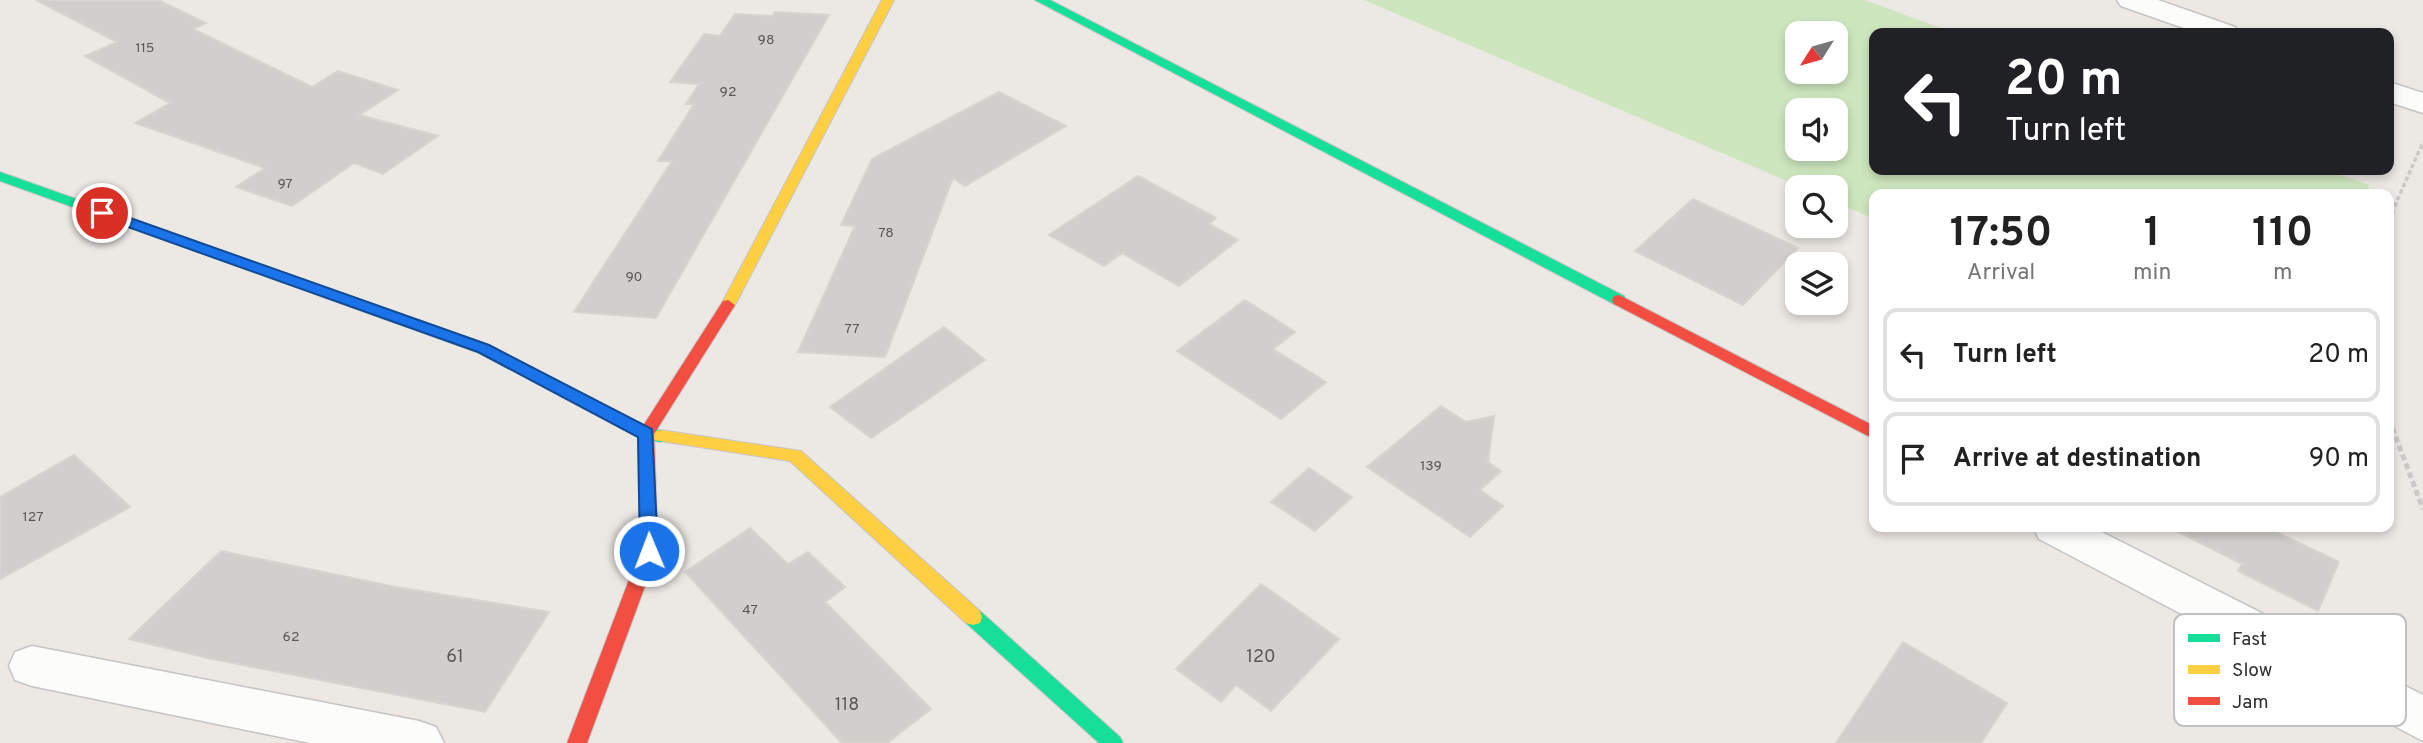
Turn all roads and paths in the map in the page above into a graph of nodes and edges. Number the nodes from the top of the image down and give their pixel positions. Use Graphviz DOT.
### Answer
graph roads {
  1 [pos="888,0"];
  2 [pos="1041,0"];
  3 [pos="2132,0"];
  4 [pos="2211,28"];
  5 [pos="2394,94"];
  6 [pos="2423,104"];
  7 [pos="2423,141"];
  8 [pos="0,176"];
  9 [pos="2394,208"];
  10 [pos="1869,430"];
  11 [pos="2394,432"];
  12 [pos="646,434"];
  13 [pos="2423,509"];
  14 [pos="2064,532"];
  15 [pos="2221,614"];
  16 [pos="32,666"];
  17 [pos="2406,710"];
  18 [pos="2423,719"];
  19 [pos="419,743"];
  20 [pos="577,743"];
  21 [pos="1113,743"];
  1 -- 12 [label="street"];
  2 -- 10 [label="street"];
  3 -- 4 [label="street"];
  5 -- 6 [label="street"];
  7 -- 9 [label="path"];
  8 -- 12 [label="street"];
  11 -- 13 [label="path"];
  12 -- 20 [label="street"];
  12 -- 21 [label="street"];
  14 -- 15 [label="street"];
  16 -- 19 [label="street"];
  17 -- 18 [label="street"];
}
